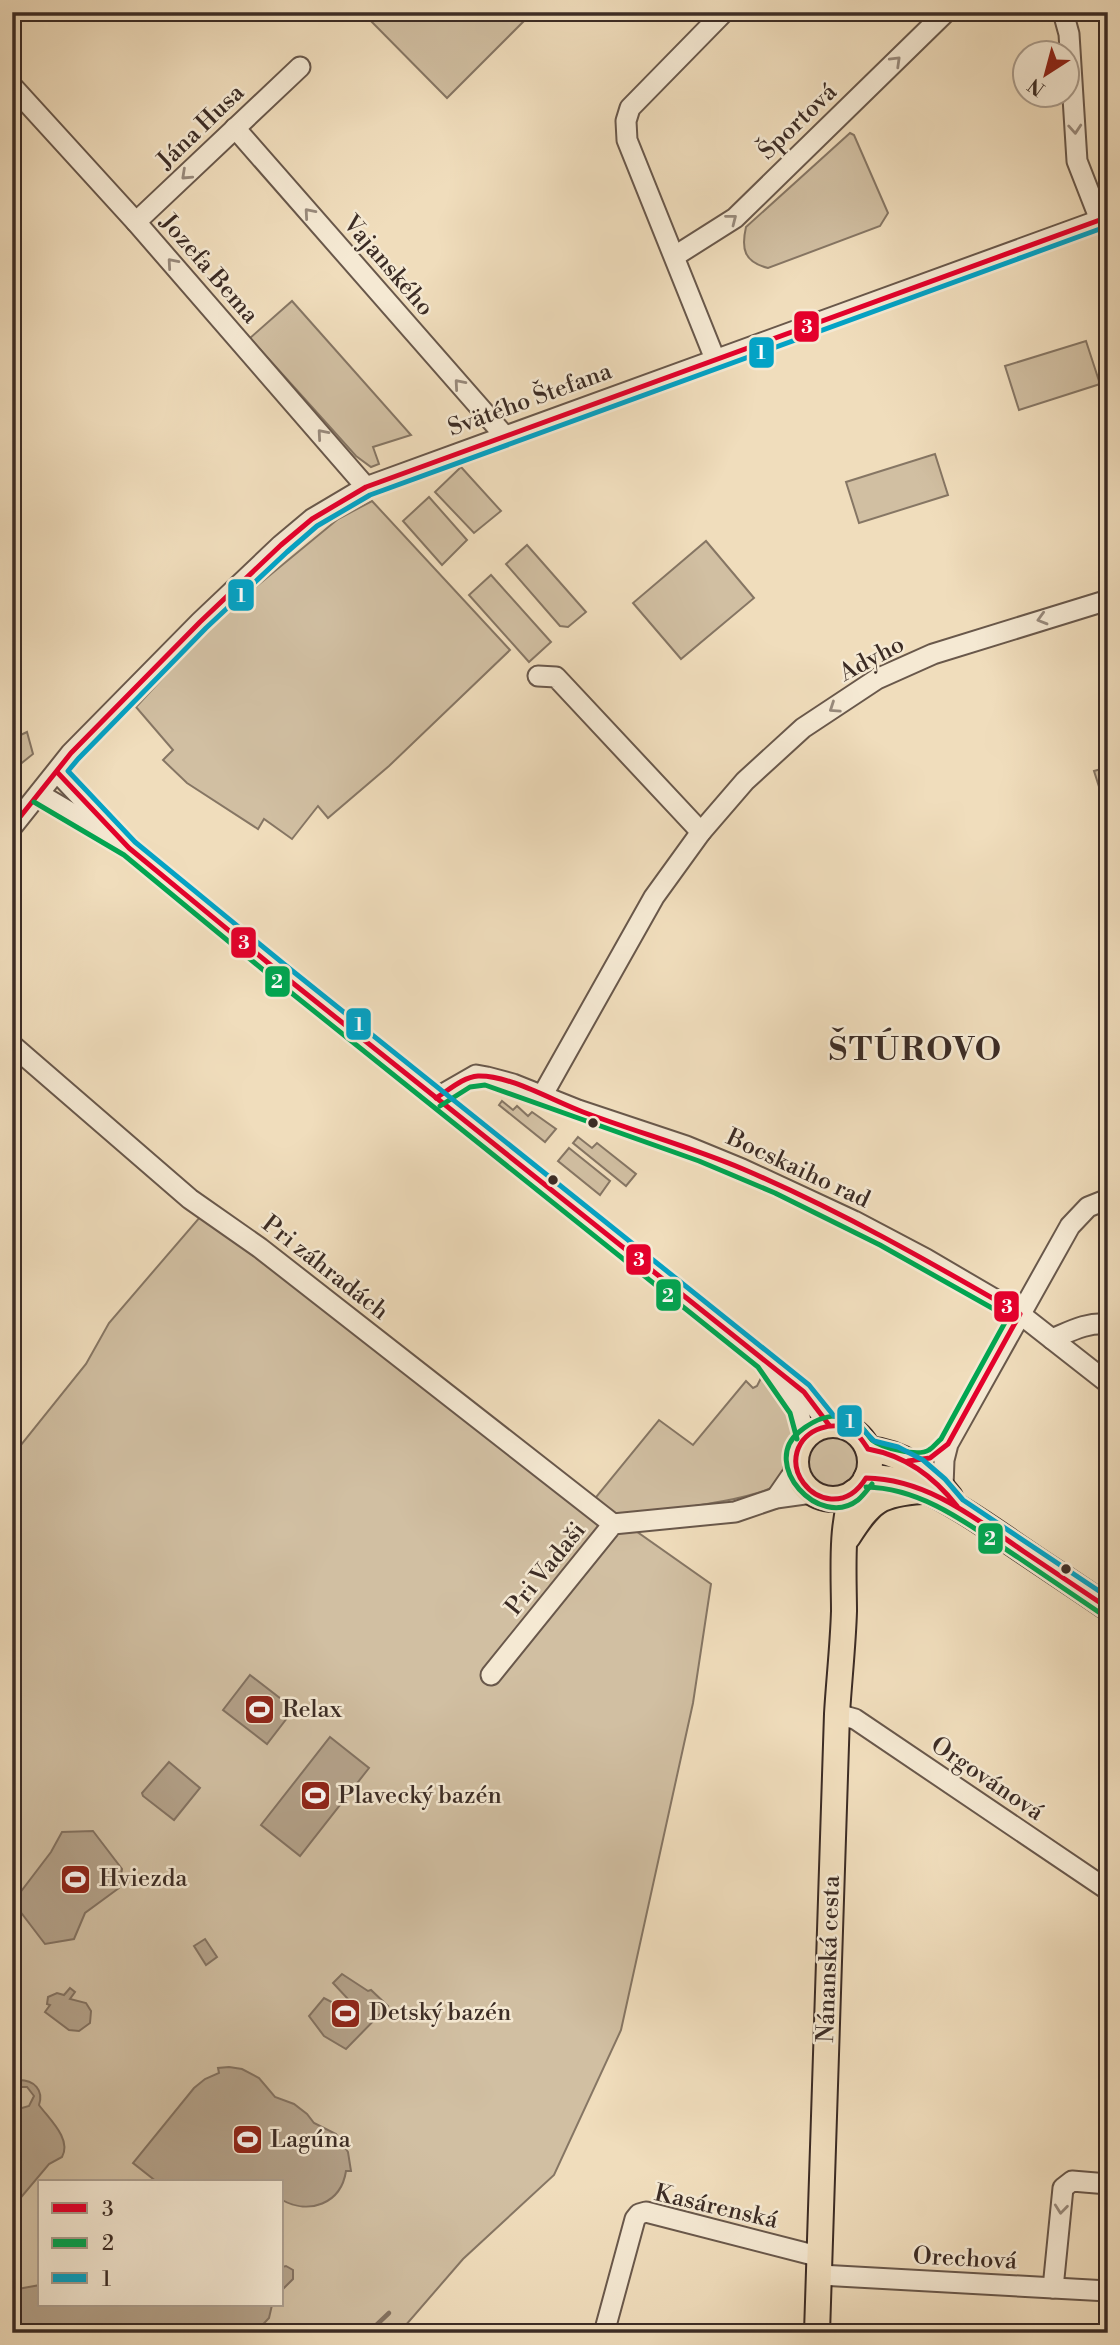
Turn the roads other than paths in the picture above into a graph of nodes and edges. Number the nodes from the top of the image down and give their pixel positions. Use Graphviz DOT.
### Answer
graph roads {
  1 [pos="724,12"];
  2 [pos="946,12"];
  3 [pos="1063,12"];
  4 [pos="300,67"];
  5 [pos="12,86"];
  6 [pos="235,128"];
  7 [pos="1104,218"];
  8 [pos="136,222"];
  9 [pos="675,256"];
  10 [pos="715,359"];
  11 [pos="504,435"];
  12 [pos="366,487"];
  13 [pos="1108,600"];
  14 [pos="538,676"];
  15 [pos="57,772"];
  16 [pos="39,794"];
  17 [pos="12,827"];
  18 [pos="701,832"];
  19 [pos="129,848"];
  20 [pos="12,1045"];
  21 [pos="542,1096"];
  22 [pos="436,1098"];
  23 [pos="1108,1199"];
  24 [pos="1020,1314"];
  25 [pos="1108,1324"];
  26 [pos="1052,1339"];
  27 [pos="764,1361"];
  28 [pos="1108,1383"];
  29 [pos="829,1425"];
  30 [pos="805,1437"];
  31 [pos="948,1444"];
  32 [pos="867,1449"];
  33 [pos="908,1461"];
  34 [pos="796,1468"];
  35 [pos="860,1485"];
  36 [pos="817,1495"];
  37 [pos="941,1495"];
  38 [pos="776,1498"];
  39 [pos="613,1524"];
  40 [pos="846,1540"];
  41 [pos="843,1586"];
  42 [pos="1108,1608"];
  43 [pos="491,1675"];
  44 [pos="837,1714"];
  45 [pos="1108,1890"];
  46 [pos="1108,2184"];
  47 [pos="820,2266"];
  48 [pos="1053,2288"];
  49 [pos="1108,2291"];
  50 [pos="604,2333"];
  51 [pos="817,2333"];
  1 -- 9 [label="street"];
  9 -- 2 [label="street, Športová, one-way"];
  3 -- 7 [label="street, one-way"];
  4 -- 6 [label="street, Jána Husa"];
  5 -- 8 [label="street, Jozefa Bema"];
  6 -- 8 [label="street, Jána Husa, one-way"];
  11 -- 6 [label="street, Vajanského, one-way"];
  7 -- 10 [label="street, Svätého Štefana"];
  12 -- 8 [label="street, Jozefa Bema, one-way"];
  9 -- 10 [label="street"];
  10 -- 11 [label="street, Svätého Štefana"];
  11 -- 12 [label="street, Svätého Štefana"];
  12 -- 15 [label="street, Svätého Štefana"];
  13 -- 18 [label="street, Adyho, one-way"];
  14 -- 18 [label="street"];
  15 -- 16 [label="street, Svätého Štefana"];
  15 -- 19 [label="street"];
  16 -- 17 [label="street, Svätého Štefana"];
  16 -- 19 [label="street"];
  18 -- 21 [label="street, Adyho"];
  19 -- 22 [label="street"];
  20 -- 39 [label="street, Pri záhradách"];
  21 -- 22 [label="street, Bocskaiho rad"];
  21 -- 24 [label="street, Bocskaiho rad"];
  22 -- 27 [label="street"];
  23 -- 24 [label="street"];
  24 -- 26 [label="street, Bocskaiho rad"];
  24 -- 31 [label="street"];
  25 -- 26 [label="street"];
  26 -- 28 [label="street, Bocskaiho rad"];
  27 -- 29 [label="street"];
  27 -- 30 [label="street"];
  29 -- 30 [label="main road"];
  29 -- 32 [label="main road"];
  30 -- 34 [label="main road"];
  31 -- 33 [label="street"];
  31 -- 37 [label="street"];
  32 -- 33 [label="main road"];
  32 -- 35 [label="main road"];
  33 -- 37 [label="main road"];
  34 -- 36 [label="main road"];
  34 -- 38 [label="street"];
  35 -- 36 [label="main road"];
  35 -- 37 [label="main road"];
  35 -- 40 [label="main road"];
  36 -- 38 [label="street, Pri Vadaši"];
  36 -- 41 [label="main road"];
  37 -- 40 [label="main road"];
  37 -- 42 [label="main road"];
  38 -- 39 [label="street, Pri Vadaši"];
  39 -- 43 [label="street, Pri Vadaši"];
  40 -- 41 [label="main road"];
  41 -- 44 [label="main road, Nánanská cesta"];
  44 -- 45 [label="street, Orgovánová"];
  44 -- 47 [label="main road, Nánanská cesta"];
  46 -- 48 [label="street, one-way"];
  47 -- 48 [label="street, Orechová"];
  47 -- 50 [label="street, Kasárenská"];
  47 -- 51 [label="main road, Nánanská cesta"];
  48 -- 49 [label="street, Orechová"];
}
